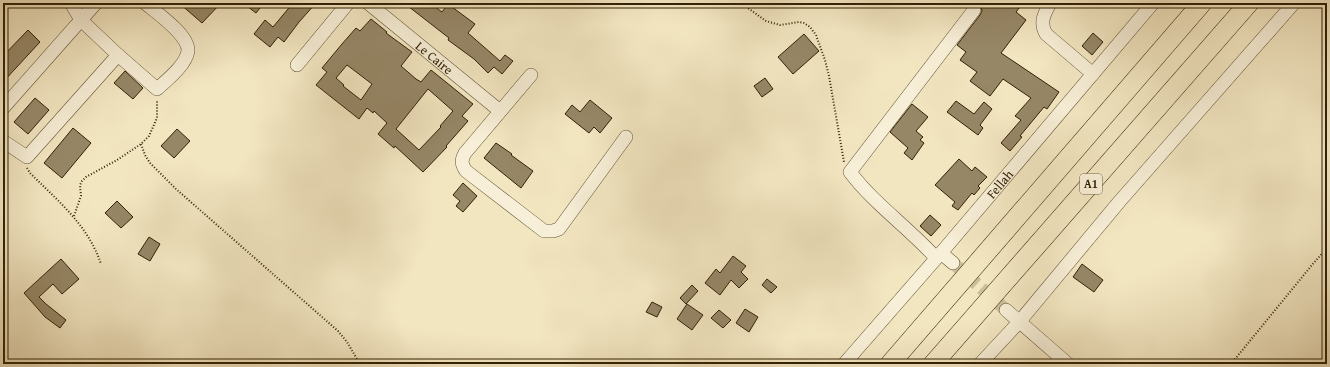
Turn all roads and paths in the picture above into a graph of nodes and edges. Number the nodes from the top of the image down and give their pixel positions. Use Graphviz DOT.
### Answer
graph roads {
  1 [pos="71,3"];
  2 [pos="96,3"];
  3 [pos="145,3"];
  4 [pos="348,3"];
  5 [pos="368,3"];
  6 [pos="741,3"];
  7 [pos="1050,3"];
  8 [pos="1153,3"];
  9 [pos="1202,3"];
  10 [pos="1249,3"];
  11 [pos="1294,3"];
  12 [pos="974,10"];
  13 [pos="81,20"];
  14 [pos="118,55"];
  15 [pos="297,64"];
  16 [pos="1093,74"];
  17 [pos="531,76"];
  18 [pos="157,89"];
  19 [pos="4,105"];
  20 [pos="500,112"];
  21 [pos="626,137"];
  22 [pos="3,141"];
  23 [pos="141,144"];
  24 [pos="26,157"];
  25 [pos="850,172"];
  26 [pos="74,216"];
  27 [pos="1327,248"];
  28 [pos="938,255"];
  29 [pos="953,263"];
  30 [pos="101,264"];
  31 [pos="1006,310"];
  32 [pos="1020,321"];
  33 [pos="360,364"];
  34 [pos="844,364"];
  35 [pos="890,364"];
  36 [pos="933,364"];
  37 [pos="980,364"];
  38 [pos="1068,364"];
  39 [pos="1231,364"];
  1 -- 13 [label="street"];
  2 -- 13 [label="street"];
  3 -- 18 [label="street"];
  4 -- 15 [label="street"];
  5 -- 20 [label="street, Le Caire"];
  6 -- 25 [label="path"];
  7 -- 16 [label="street"];
  8 -- 16 [label="street, Fellah"];
  9 -- 35 [label="highway, A1"];
  10 -- 36 [label="highway, A1"];
  11 -- 32 [label="street"];
  12 -- 25 [label="street"];
  13 -- 14 [label="street"];
  13 -- 19 [label="street"];
  14 -- 18 [label="street"];
  14 -- 24 [label="street"];
  16 -- 28 [label="street, Fellah"];
  17 -- 20 [label="street"];
  18 -- 23 [label="path"];
  20 -- 21 [label="street"];
  22 -- 24 [label="street"];
  23 -- 26 [label="path"];
  23 -- 33 [label="path"];
  24 -- 26 [label="path"];
  25 -- 28 [label="street"];
  26 -- 30 [label="path"];
  27 -- 39 [label="path"];
  28 -- 29 [label="street"];
  28 -- 34 [label="street, Fellah"];
  31 -- 32 [label="street"];
  32 -- 37 [label="street"];
  32 -- 38 [label="street"];
}
